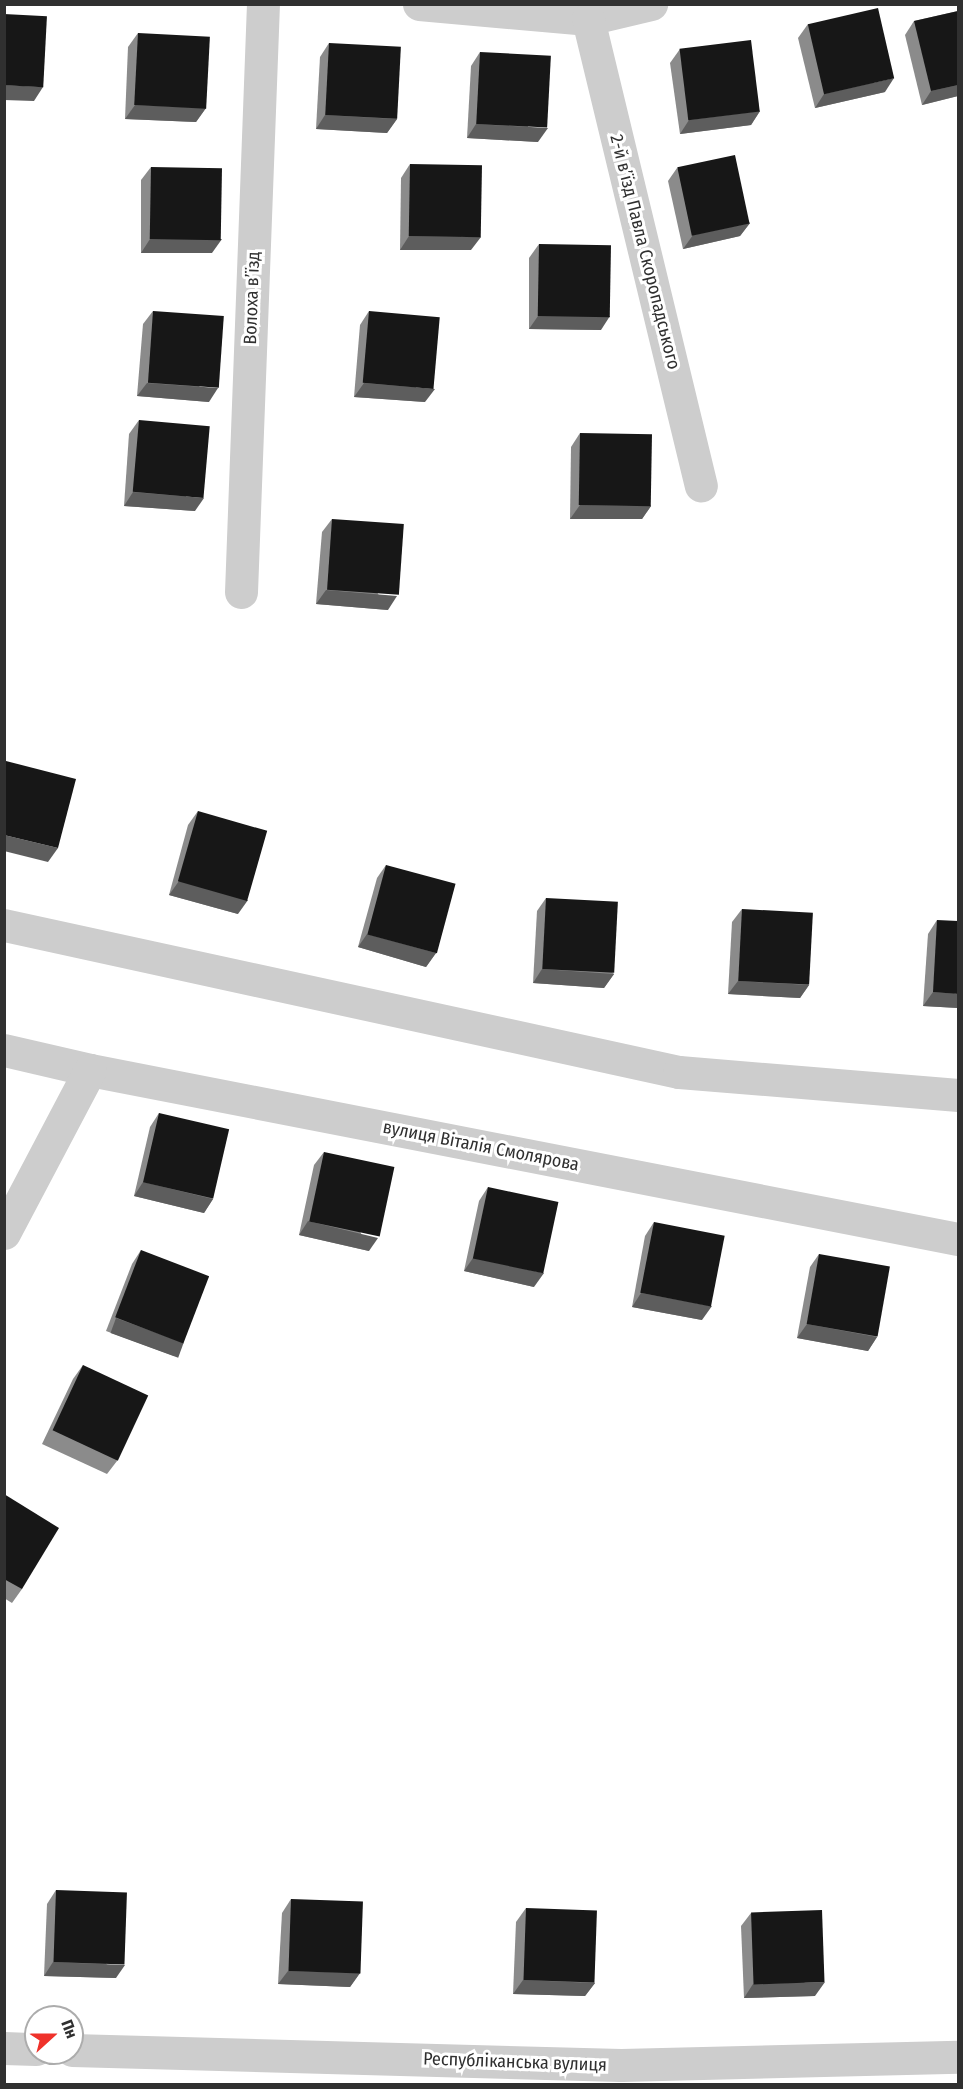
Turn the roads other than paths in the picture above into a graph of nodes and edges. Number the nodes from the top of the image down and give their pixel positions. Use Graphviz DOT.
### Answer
graph roads {
  1 [pos="263,4"];
  2 [pos="419,4"];
  3 [pos="651,4"];
  4 [pos="588,19"];
  5 [pos="701,486"];
  6 [pos="241,592"];
  7 [pos="4,925"];
  8 [pos="4,1050"];
  9 [pos="90,1070"];
  10 [pos="958,1095"];
  11 [pos="4,1233"];
  12 [pos="958,1239"];
  13 [pos="4,2048"];
  14 [pos="24,2049"];
  15 [pos="84,2050"];
  16 [pos="958,2057"];
  1 -- 6 [label="street, Волоха в’їзд"];
  2 -- 4 [label="street"];
  3 -- 4 [label="street"];
  4 -- 5 [label="street, 2-й в’їзд Павла Скоропадського"];
  7 -- 10 [label="street"];
  8 -- 9 [label="street, вулиця Віталія Смолярова"];
  9 -- 11 [label="street"];
  9 -- 12 [label="street, вулиця Віталія Смолярова"];
  13 -- 14 [label="street"];
  15 -- 16 [label="street, Республіканська вулиця"];
}
